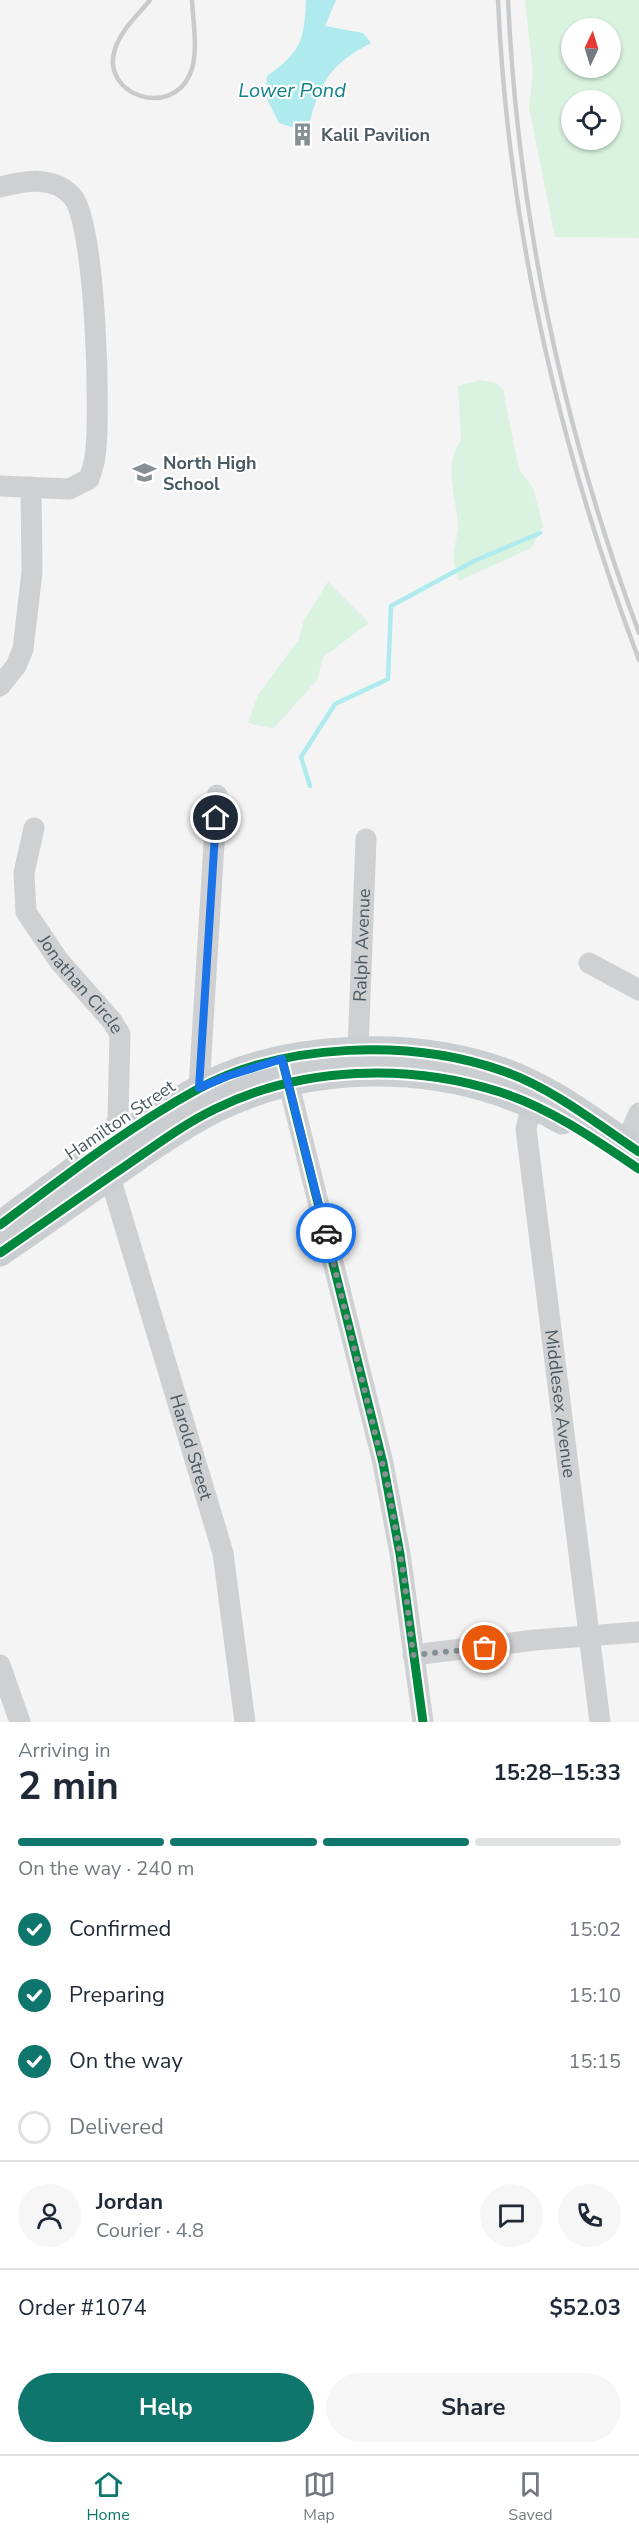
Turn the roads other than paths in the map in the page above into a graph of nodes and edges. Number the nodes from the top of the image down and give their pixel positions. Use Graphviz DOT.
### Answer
graph roads {
  1 [pos="0,187"];
  2 [pos="0,486"];
  3 [pos="31,487"];
  4 [pos="0,686"];
  5 [pos="217,795"];
  6 [pos="34,828"];
  7 [pos="366,839"];
  8 [pos="589,963"];
  9 [pos="639,990"];
  10 [pos="358,1050"];
  11 [pos="286,1072"];
  12 [pos="199,1088"];
  13 [pos="534,1096"];
  14 [pos="639,1113"];
  15 [pos="109,1146"];
  16 [pos="633,1147"];
  17 [pos="639,1169"];
  18 [pos="110,1177"];
  19 [pos="0,1225"];
  20 [pos="0,1253"];
  21 [pos="639,1632"];
  22 [pos="590,1636"];
  23 [pos="413,1655"];
  24 [pos="0,1665"];
  25 [pos="20,1722"];
  26 [pos="245,1722"];
  27 [pos="423,1722"];
  28 [pos="600,1722"];
  1 -- 3 [label="street"];
  2 -- 3 [label="street"];
  3 -- 4 [label="street"];
  5 -- 12 [label="street"];
  6 -- 15 [label="street, Jonathan Circle"];
  7 -- 10 [label="street, Ralph Avenue"];
  8 -- 9 [label="street"];
  10 -- 11 [label="main road, Hamilton Street"];
  10 -- 13 [label="main road, Hamilton Street"];
  11 -- 12 [label="main road, Hamilton Street"];
  11 -- 13 [label="main road, Hamilton Street"];
  11 -- 18 [label="main road, Hamilton Street"];
  11 -- 23 [label="street"];
  12 -- 15 [label="main road, Hamilton Street"];
  13 -- 16 [label="main road, Hamilton Street"];
  13 -- 17 [label="main road, Hamilton Street"];
  13 -- 22 [label="street, Middlesex Avenue"];
  14 -- 16 [label="street"];
  15 -- 19 [label="main road, Hamilton Street"];
  18 -- 20 [label="main road, Hamilton Street"];
  18 -- 26 [label="street, Harold Street"];
  21 -- 22 [label="street"];
  22 -- 23 [label="street"];
  22 -- 28 [label="street, Middlesex Avenue"];
  23 -- 27 [label="street"];
  24 -- 25 [label="street"];
}
